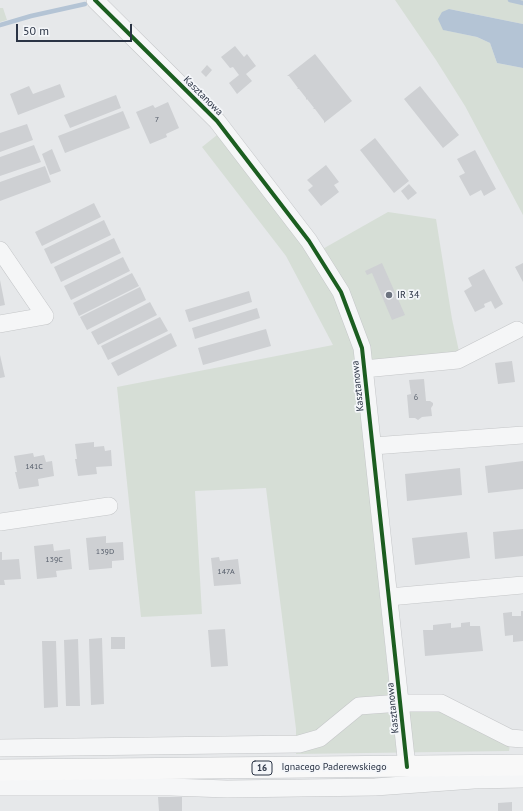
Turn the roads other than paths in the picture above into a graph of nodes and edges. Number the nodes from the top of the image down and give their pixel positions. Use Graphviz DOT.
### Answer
graph roads {
  1 [pos="95,0"];
  2 [pos="0,250"];
  3 [pos="0,324"];
  4 [pos="517,330"];
  5 [pos="364,369"];
  6 [pos="523,435"];
  7 [pos="373,446"];
  8 [pos="109,506"];
  9 [pos="0,522"];
  10 [pos="523,585"];
  11 [pos="389,597"];
  12 [pos="401,703"];
  13 [pos="523,738"];
  14 [pos="0,748"];
  15 [pos="523,764"];
  16 [pos="407,767"];
  17 [pos="0,770"];
  18 [pos="523,779"];
  19 [pos="0,787"];
  1 -- 5 [label="street, Kasztanowa"];
  2 -- 3 [label="street"];
  4 -- 5 [label="street"];
  5 -- 7 [label="street, Kasztanowa"];
  6 -- 7 [label="street"];
  7 -- 11 [label="street, Kasztanowa"];
  8 -- 9 [label="street"];
  10 -- 11 [label="street"];
  11 -- 12 [label="street, Kasztanowa"];
  12 -- 13 [label="street"];
  12 -- 14 [label="street"];
  12 -- 16 [label="street, Kasztanowa"];
  15 -- 16 [label="main road, Ignacego Paderewskiego / 16"];
  16 -- 17 [label="main road, Ignacego Paderewskiego / 16"];
  18 -- 19 [label="street"];
}
